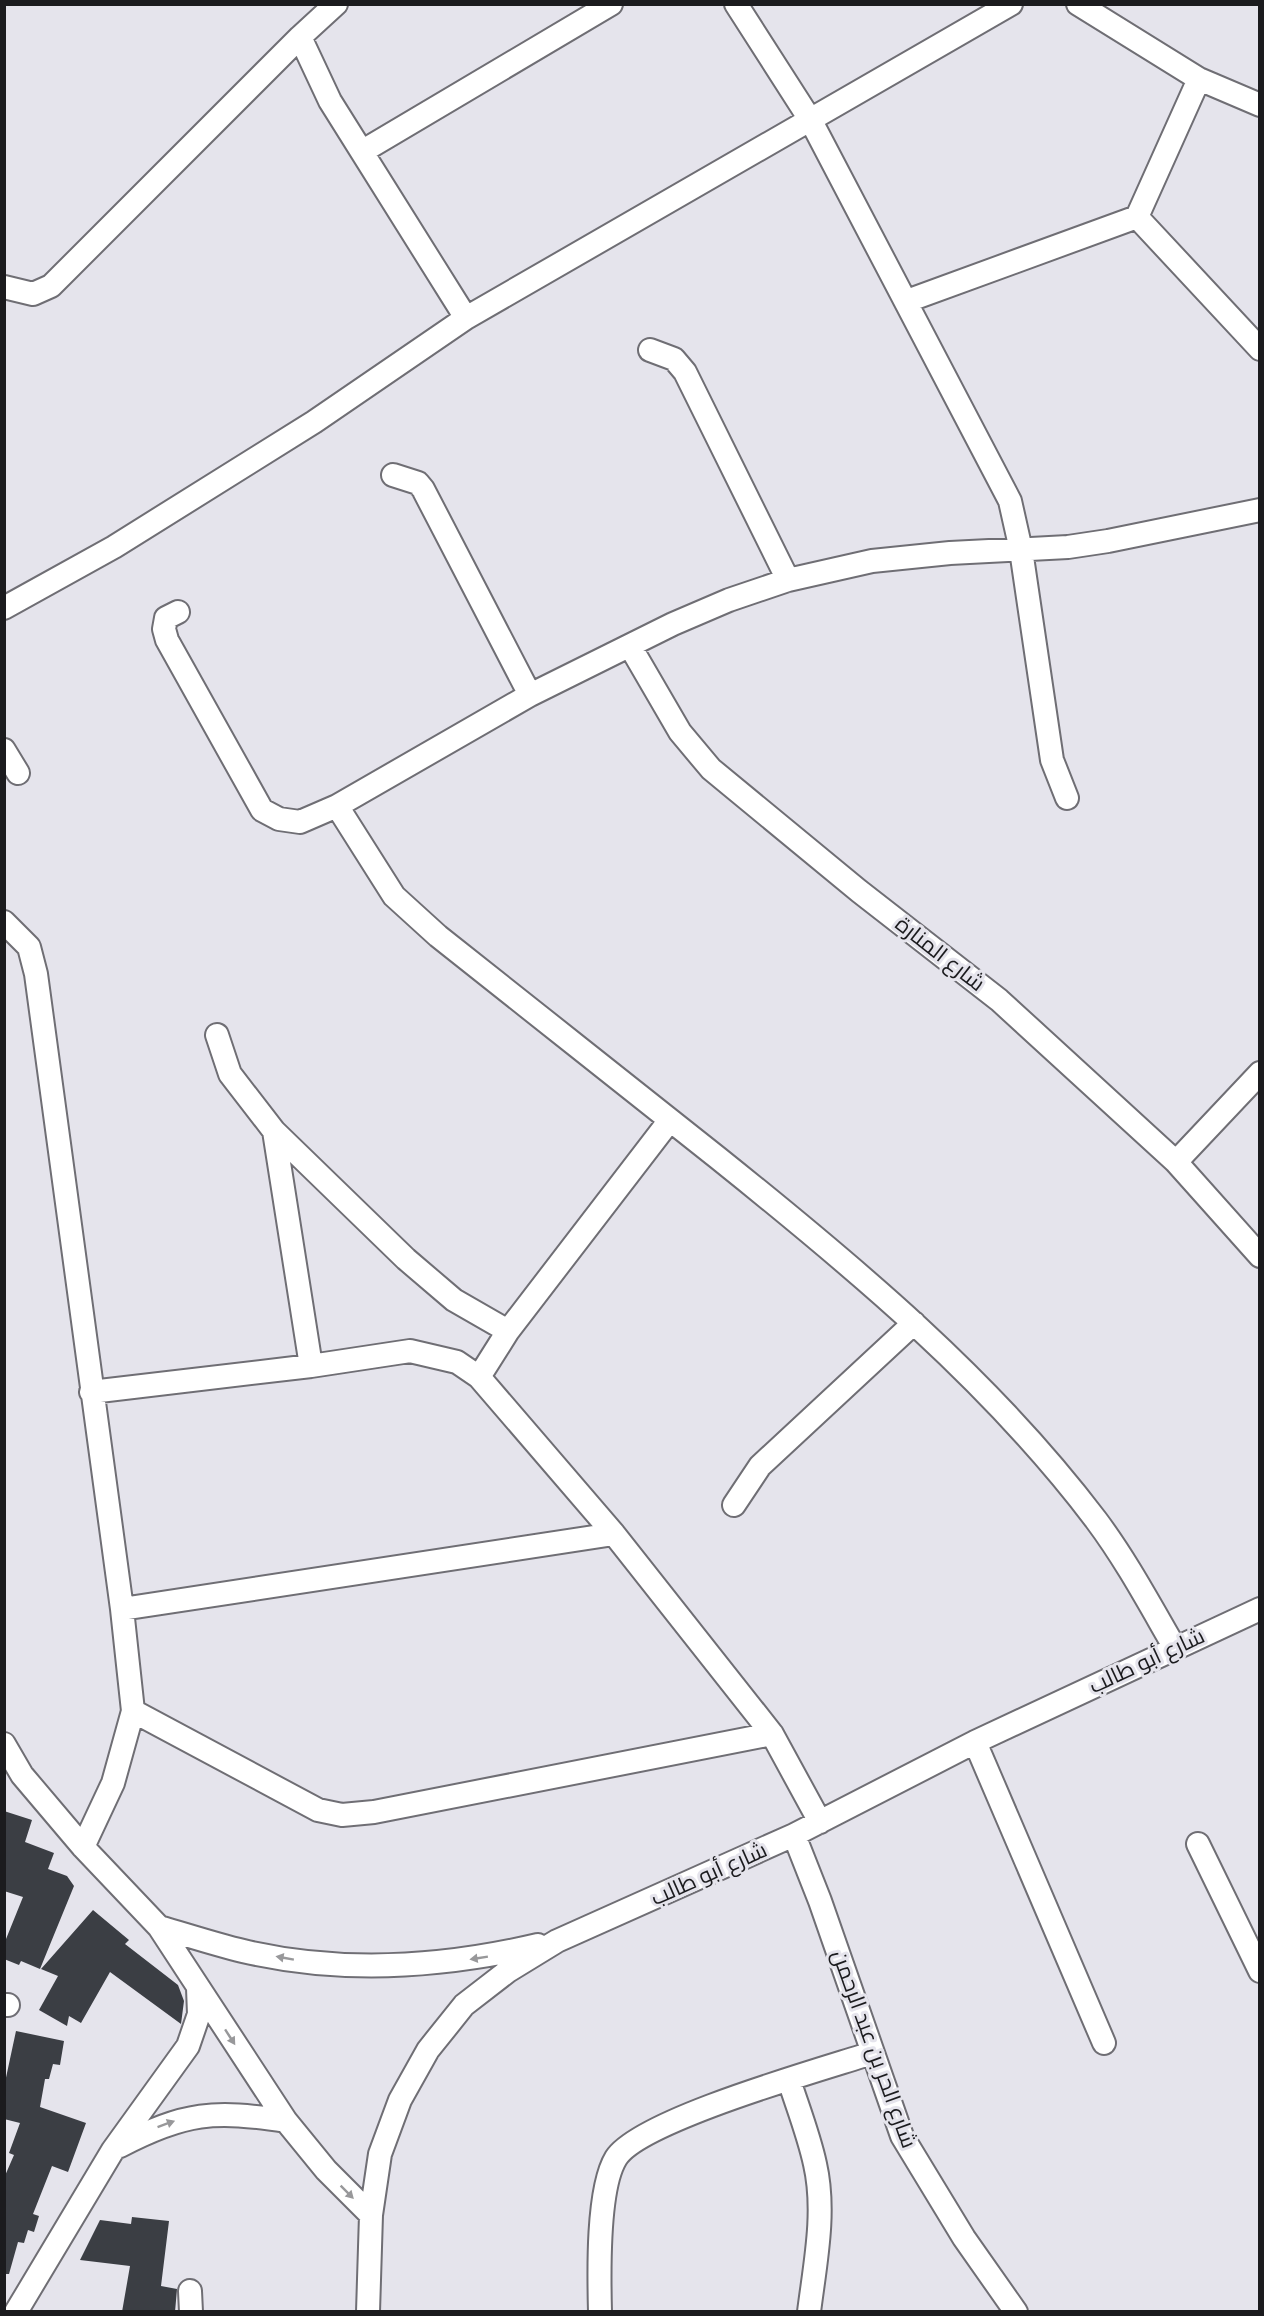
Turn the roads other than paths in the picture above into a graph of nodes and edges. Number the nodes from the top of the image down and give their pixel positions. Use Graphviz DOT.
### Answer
graph roads {
  1 [pos="336,4"];
  2 [pos="611,4"];
  3 [pos="736,4"];
  4 [pos="1011,4"];
  5 [pos="1078,4"];
  6 [pos="300,37"];
  7 [pos="1199,80"];
  8 [pos="1260,105"];
  9 [pos="811,121"];
  10 [pos="363,151"];
  11 [pos="1137,217"];
  12 [pos="4,287"];
  13 [pos="907,302"];
  14 [pos="466,318"];
  15 [pos="1258,346"];
  16 [pos="650,350"];
  17 [pos="393,475"];
  18 [pos="1260,510"];
  19 [pos="1021,550"];
  20 [pos="788,580"];
  21 [pos="4,608"];
  22 [pos="178,612"];
  23 [pos="630,646"];
  24 [pos="530,695"];
  25 [pos="4,750"];
  26 [pos="18,772"];
  27 [pos="1067,798"];
  28 [pos="337,806"];
  29 [pos="4,922"];
  30 [pos="217,1035"];
  31 [pos="1260,1073"];
  32 [pos="670,1120"];
  33 [pos="274,1131"];
  34 [pos="1176,1162"];
  35 [pos="1260,1256"];
  36 [pos="914,1323"];
  37 [pos="508,1331"];
  38 [pos="311,1366"];
  39 [pos="479,1377"];
  40 [pos="91,1392"];
  41 [pos="734,1505"];
  42 [pos="614,1534"];
  43 [pos="122,1609"];
  44 [pos="1260,1610"];
  45 [pos="1175,1648"];
  46 [pos="133,1711"];
  47 [pos="772,1734"];
  48 [pos="975,1742"];
  49 [pos="5,1748"];
  50 [pos="820,1822"];
  51 [pos="794,1835"];
  52 [pos="1198,1844"];
  53 [pos="83,1847"];
  54 [pos="159,1927"];
  55 [pos="557,1941"];
  56 [pos="1258,1964"];
  57 [pos="198,1988"];
  58 [pos="1104,2043"];
  59 [pos="872,2053"];
  60 [pos="789,2080"];
  61 [pos="286,2121"];
  62 [pos="113,2150"];
  63 [pos="371,2215"];
  64 [pos="16,2312"];
  65 [pos="368,2312"];
  66 [pos="600,2312"];
  67 [pos="809,2312"];
  68 [pos="1016,2312"];
  1 -- 6 [label="street"];
  2 -- 10 [label="street"];
  3 -- 9 [label="street"];
  4 -- 9 [label="street"];
  5 -- 7 [label="street"];
  6 -- 10 [label="street"];
  6 -- 12 [label="street"];
  7 -- 8 [label="street"];
  7 -- 11 [label="street"];
  9 -- 13 [label="street"];
  9 -- 14 [label="street"];
  10 -- 14 [label="street"];
  11 -- 13 [label="street"];
  11 -- 15 [label="street"];
  13 -- 19 [label="street"];
  14 -- 21 [label="street"];
  16 -- 20 [label="street"];
  17 -- 24 [label="street"];
  18 -- 19 [label="street"];
  19 -- 20 [label="street"];
  19 -- 27 [label="street"];
  20 -- 23 [label="street"];
  22 -- 28 [label="street"];
  23 -- 24 [label="street"];
  23 -- 34 [label="street, شارع المنارة"];
  24 -- 28 [label="street"];
  25 -- 26 [label="street"];
  28 -- 32 [label="street"];
  29 -- 40 [label="street"];
  30 -- 33 [label="street"];
  31 -- 34 [label="street"];
  32 -- 36 [label="street"];
  32 -- 37 [label="street"];
  33 -- 37 [label="street"];
  33 -- 38 [label="street"];
  34 -- 35 [label="street, شارع المنارة"];
  36 -- 41 [label="street"];
  36 -- 45 [label="street"];
  37 -- 39 [label="street"];
  38 -- 39 [label="street"];
  38 -- 40 [label="street"];
  39 -- 42 [label="street"];
  40 -- 43 [label="street"];
  42 -- 43 [label="street"];
  42 -- 47 [label="street"];
  43 -- 46 [label="street"];
  44 -- 45 [label="street, شارع أبو طالب"];
  45 -- 48 [label="street, شارع أبو طالب"];
  46 -- 47 [label="street"];
  46 -- 53 [label="street"];
  47 -- 50 [label="street"];
  48 -- 50 [label="street, شارع أبو طالب"];
  48 -- 58 [label="street"];
  49 -- 53 [label="street"];
  50 -- 51 [label="street, شارع أبو طالب"];
  51 -- 55 [label="street, شارع أبو طالب"];
  51 -- 59 [label="street, شارع الحر بن عبد الرحمن"];
  52 -- 56 [label="street"];
  53 -- 54 [label="street"];
  55 -- 54 [label="street, one-way"];
  54 -- 57 [label="street"];
  55 -- 63 [label="street, شارع أبو طالب"];
  57 -- 61 [label="street, one-way"];
  57 -- 62 [label="street"];
  59 -- 60 [label="street"];
  59 -- 68 [label="street, شارع الحر بن عبد الرحمن"];
  60 -- 66 [label="street"];
  60 -- 67 [label="street"];
  62 -- 61 [label="street, one-way"];
  61 -- 63 [label="street, one-way"];
  62 -- 64 [label="street"];
  63 -- 65 [label="street, شارع أبو طالب"];
}
